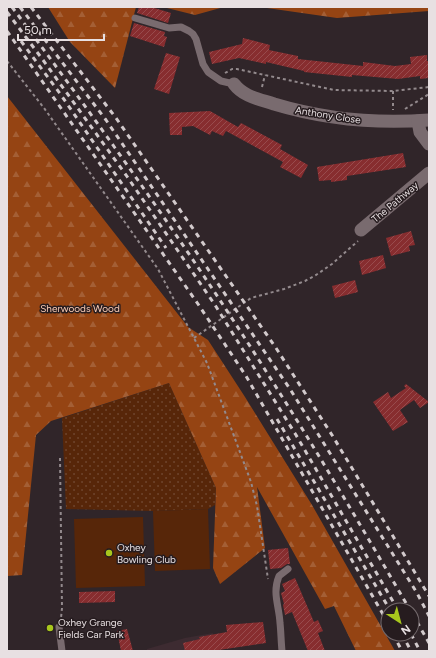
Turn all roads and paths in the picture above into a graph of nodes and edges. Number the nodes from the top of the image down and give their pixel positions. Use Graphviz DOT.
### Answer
graph roads {
  1 [pos="135,18"];
  2 [pos="7,61"];
  3 [pos="219,80"];
  4 [pos="234,84"];
  5 [pos="429,87"];
  6 [pos="393,91"];
  7 [pos="429,94"];
  8 [pos="423,121"];
  9 [pos="393,122"];
  10 [pos="429,144"];
  11 [pos="429,173"];
  12 [pos="361,230"];
  13 [pos="194,338"];
  14 [pos="60,458"];
  15 [pos="264,552"];
  16 [pos="288,569"];
  17 [pos="60,627"];
  18 [pos="62,651"];
  19 [pos="282,651"];
  1 -- 3 [label="lane"];
  2 -- 13 [label="path"];
  3 -- 4 [label="lane"];
  3 -- 6 [label="path"];
  4 -- 9 [label="street, Anthony Close"];
  5 -- 6 [label="path"];
  6 -- 9 [label="path"];
  7 -- 9 [label="path"];
  8 -- 9 [label="street, Anthony Close"];
  8 -- 10 [label="street"];
  11 -- 12 [label="street, The Pathway"];
  12 -- 13 [label="path"];
  13 -- 15 [label="path"];
  14 -- 17 [label="path"];
  16 -- 19 [label="lane"];
  17 -- 18 [label="lane"];
}
